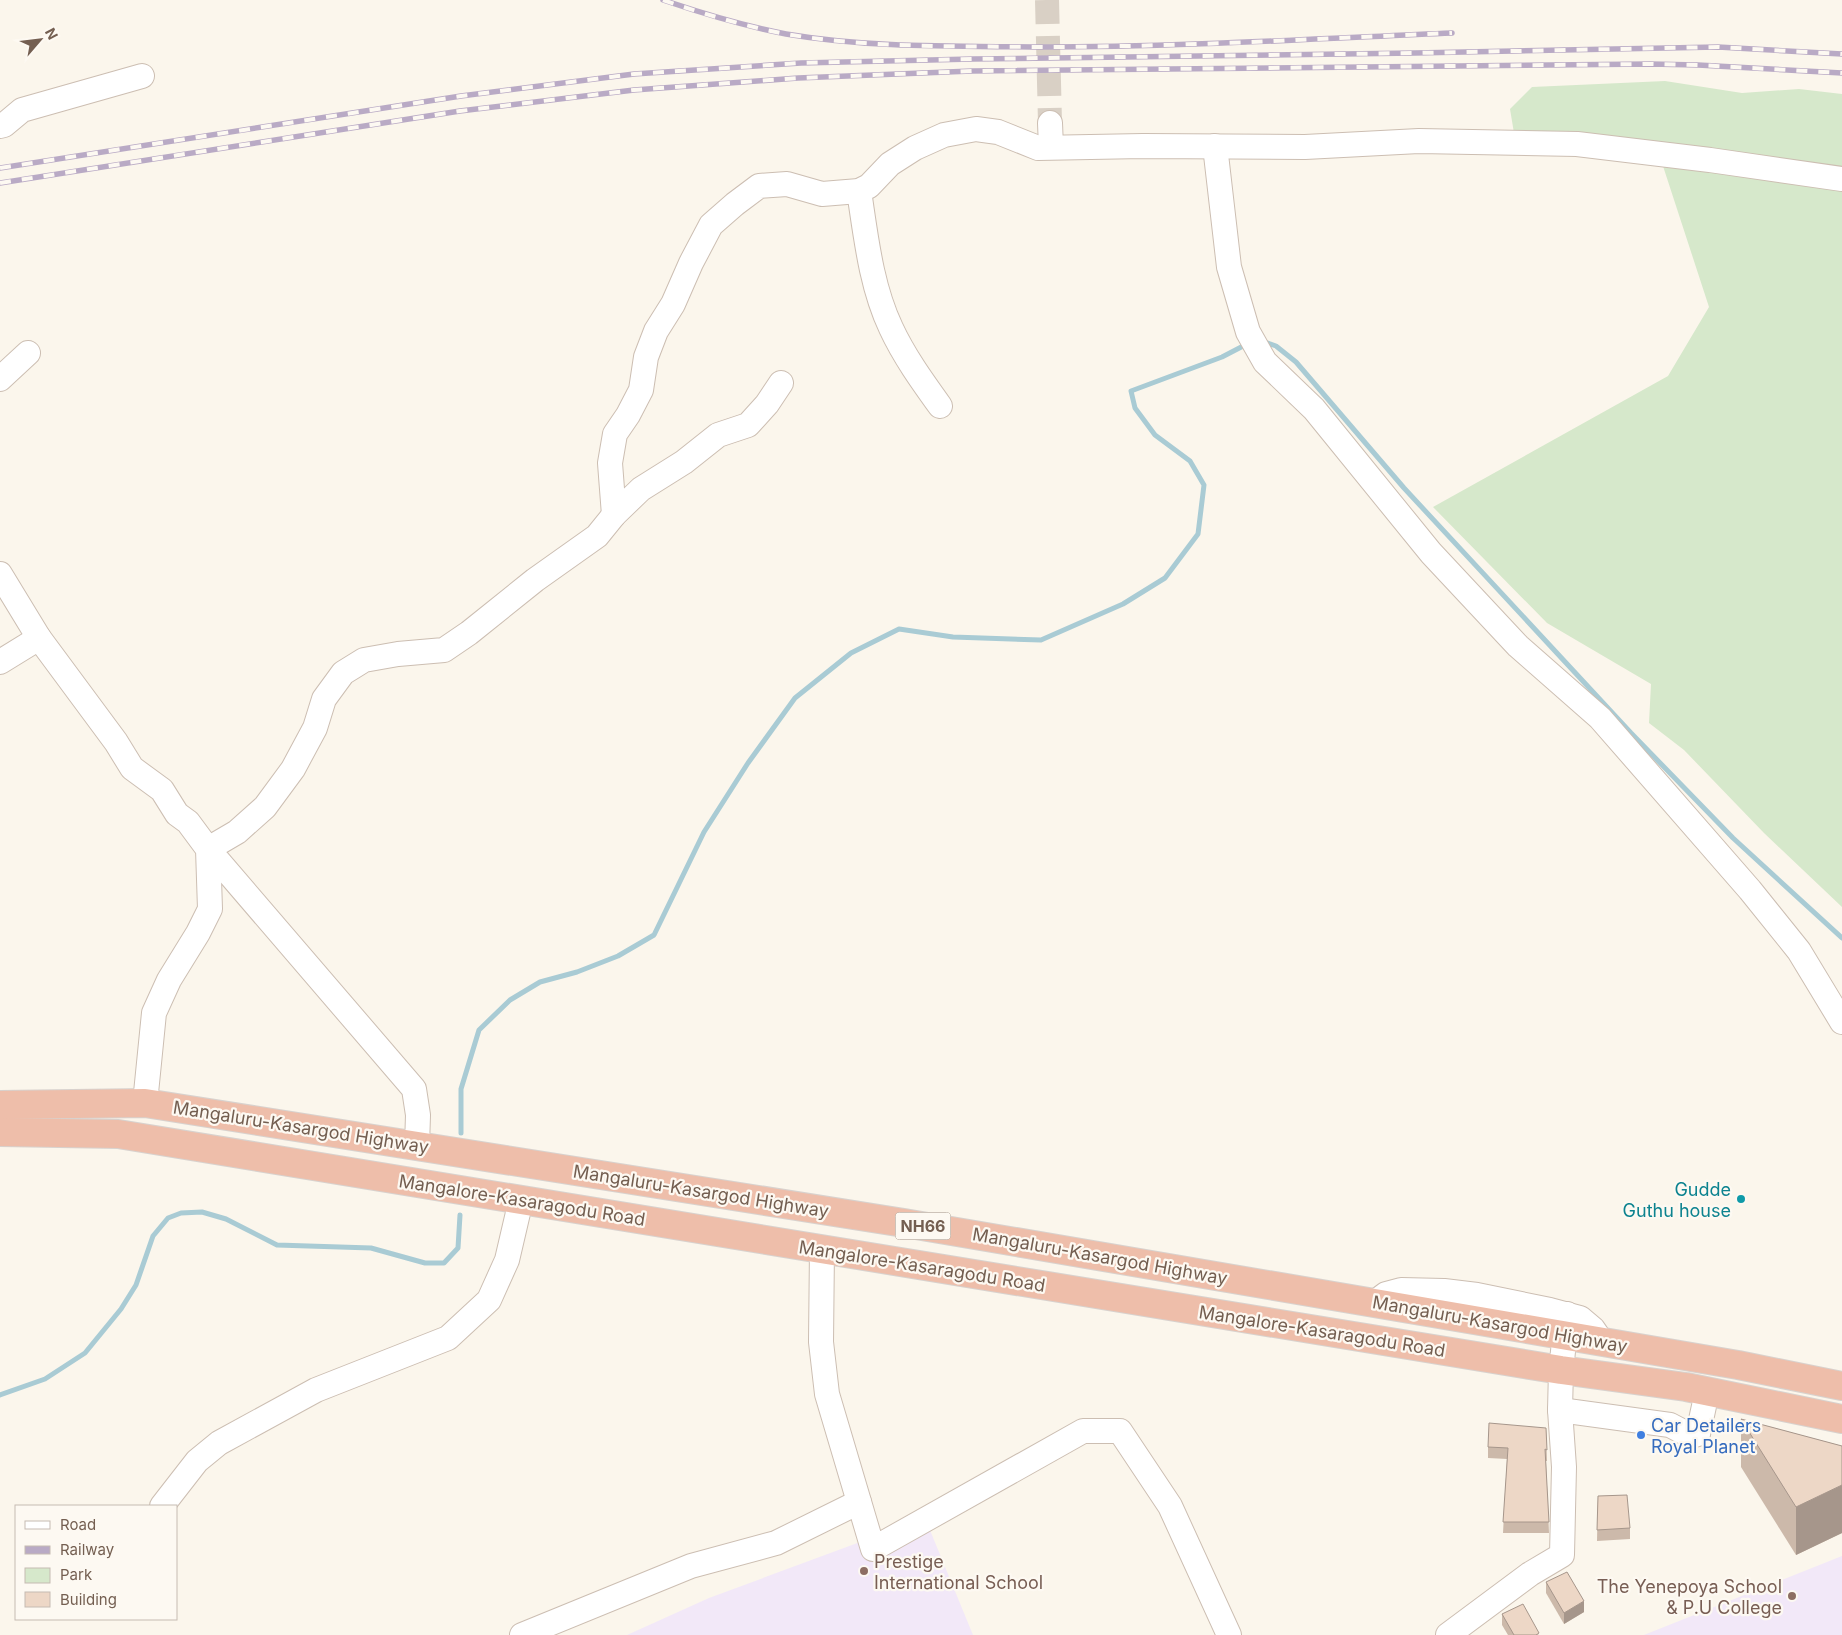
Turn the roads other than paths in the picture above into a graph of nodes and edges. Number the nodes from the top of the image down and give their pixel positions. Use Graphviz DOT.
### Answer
graph roads {
  1 [pos="142,76"];
  2 [pos="1050,123"];
  3 [pos="0,126"];
  4 [pos="1215,146"];
  5 [pos="1051,147"];
  6 [pos="1842,179"];
  7 [pos="859,191"];
  8 [pos="28,354"];
  9 [pos="0,379"];
  10 [pos="781,383"];
  11 [pos="940,406"];
  12 [pos="614,515"];
  13 [pos="0,574"];
  14 [pos="39,638"];
  15 [pos="0,662"];
  16 [pos="208,849"];
  17 [pos="1842,1022"];
  18 [pos="145,1103"];
  19 [pos="0,1106"];
  20 [pos="0,1132"];
  21 [pos="417,1146"];
  22 [pos="521,1200"];
  23 [pos="822,1249"];
  24 [pos="1566,1325"];
  25 [pos="1561,1370"];
  26 [pos="1842,1386"];
  27 [pos="1707,1392"];
  28 [pos="1560,1410"];
  29 [pos="1842,1419"];
  30 [pos="859,1502"];
  31 [pos="163,1505"];
  32 [pos="522,1635"];
  33 [pos="1230,1635"];
  34 [pos="1448,1635"];
  1 -- 3 [label="street"];
  2 -- 5 [label="street"];
  4 -- 5 [label="street"];
  4 -- 6 [label="street"];
  4 -- 17 [label="street"];
  5 -- 7 [label="street"];
  7 -- 11 [label="street"];
  7 -- 12 [label="street"];
  8 -- 9 [label="street"];
  10 -- 12 [label="street"];
  12 -- 16 [label="street"];
  13 -- 14 [label="street"];
  14 -- 15 [label="street"];
  14 -- 16 [label="street"];
  16 -- 18 [label="street"];
  16 -- 21 [label="street"];
  18 -- 19 [label="highway, Mangaluru-Kasargod Highway / NH66"];
  18 -- 21 [label="highway, Mangaluru-Kasargod Highway / NH66"];
  20 -- 22 [label="highway, Mangalore-Kasaragodu Road / NH66"];
  21 -- 24 [label="highway, Mangaluru-Kasargod Highway / NH66"];
  22 -- 23 [label="highway, Mangalore-Kasaragodu Road / NH66"];
  22 -- 31 [label="street"];
  23 -- 25 [label="highway, Mangalore-Kasaragodu Road / NH66"];
  23 -- 30 [label="street"];
  24 -- 25 [label="street"];
  24 -- 26 [label="highway, Mangaluru-Kasargod Highway / NH66"];
  25 -- 27 [label="highway, Mangalore-Kasaragodu Road / NH66"];
  25 -- 28 [label="street"];
  27 -- 28 [label="street"];
  27 -- 29 [label="highway, Mangalore-Kasaragodu Road / NH66"];
  28 -- 34 [label="street"];
  30 -- 32 [label="street"];
  30 -- 33 [label="street"];
}
